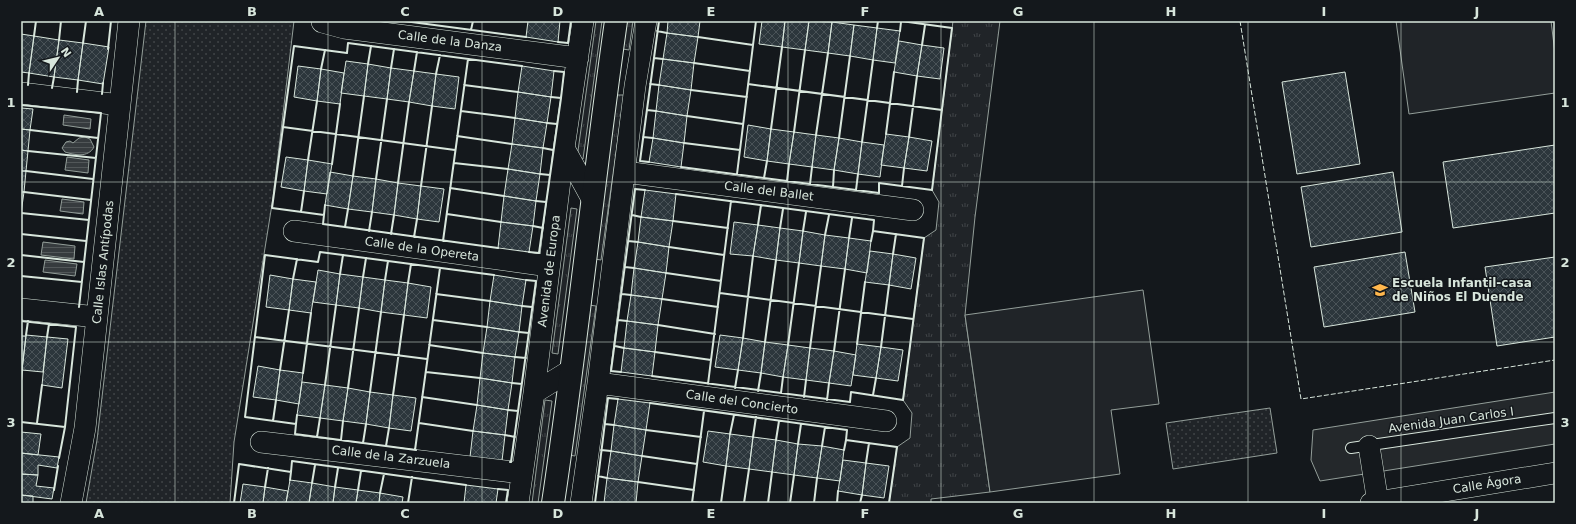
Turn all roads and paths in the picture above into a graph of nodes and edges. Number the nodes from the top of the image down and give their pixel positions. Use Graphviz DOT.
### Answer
graph roads {
  1 [pos="129,21"];
  2 [pos="583,21"];
  3 [pos="616,21"];
  4 [pos="646,21"];
  5 [pos="322,22"];
  6 [pos="612,49"];
  7 [pos="578,58"];
  8 [pos="635,86"];
  9 [pos="21,93"];
  10 [pos="120,105"];
  11 [pos="564,148"];
  12 [pos="625,172"];
  13 [pos="592,199"];
  14 [pos="913,210"];
  15 [pos="294,231"];
  16 [pos="549,266"];
  17 [pos="611,275"];
  18 [pos="580,302"];
  19 [pos="21,309"];
  20 [pos="97,317"];
  21 [pos="571,370"];
  22 [pos="598,383"];
  23 [pos="534,393"];
  24 [pos="1555,418"];
  25 [pos="886,421"];
  26 [pos="261,442"];
  27 [pos="1360,447"];
  28 [pos="559,463"];
  29 [pos="521,473"];
  30 [pos="1555,473"];
  31 [pos="581,499"];
  32 [pos="71,503"];
  33 [pos="518,503"];
  34 [pos="553,503"];
  35 [pos="1376,503"];
  1 -- 10 [label="street, Calle Islas Antípodas"];
  2 -- 7 [label="street, Avenida de Europa"];
  3 -- 6 [label="street"];
  4 -- 8 [label="street"];
  5 -- 7 [label="street, Calle de la Danza"];
  6 -- 8 [label="street"];
  6 -- 13 [label="street"];
  7 -- 11 [label="street, Avenida de Europa"];
  8 -- 12 [label="street"];
  9 -- 10 [label="street"];
  10 -- 20 [label="street, Calle Islas Antípodas"];
  11 -- 13 [label="street"];
  11 -- 16 [label="street, Avenida de Europa"];
  12 -- 14 [label="street, Calle del Ballet"];
  12 -- 17 [label="street"];
  13 -- 18 [label="street"];
  15 -- 16 [label="street, Calle de la Opereta"];
  16 -- 23 [label="street, Avenida de Europa"];
  17 -- 18 [label="street"];
  17 -- 22 [label="street"];
  18 -- 21 [label="street"];
  19 -- 20 [label="street"];
  20 -- 32 [label="street, Calle Islas Antípodas"];
  21 -- 23 [label="street"];
  21 -- 28 [label="street"];
  22 -- 25 [label="street, Calle del Concierto"];
  22 -- 31 [label="street"];
  23 -- 29 [label="street, Avenida de Europa"];
  24 -- 27 [label="lane, Avenida Juan Carlos I"];
  26 -- 29 [label="street, Calle de la Zarzuela"];
  27 -- 35 [label="street"];
  28 -- 31 [label="street"];
  28 -- 34 [label="street"];
  29 -- 33 [label="street, Avenida de Europa"];
  30 -- 35 [label="street, Calle Ágora"];
}
